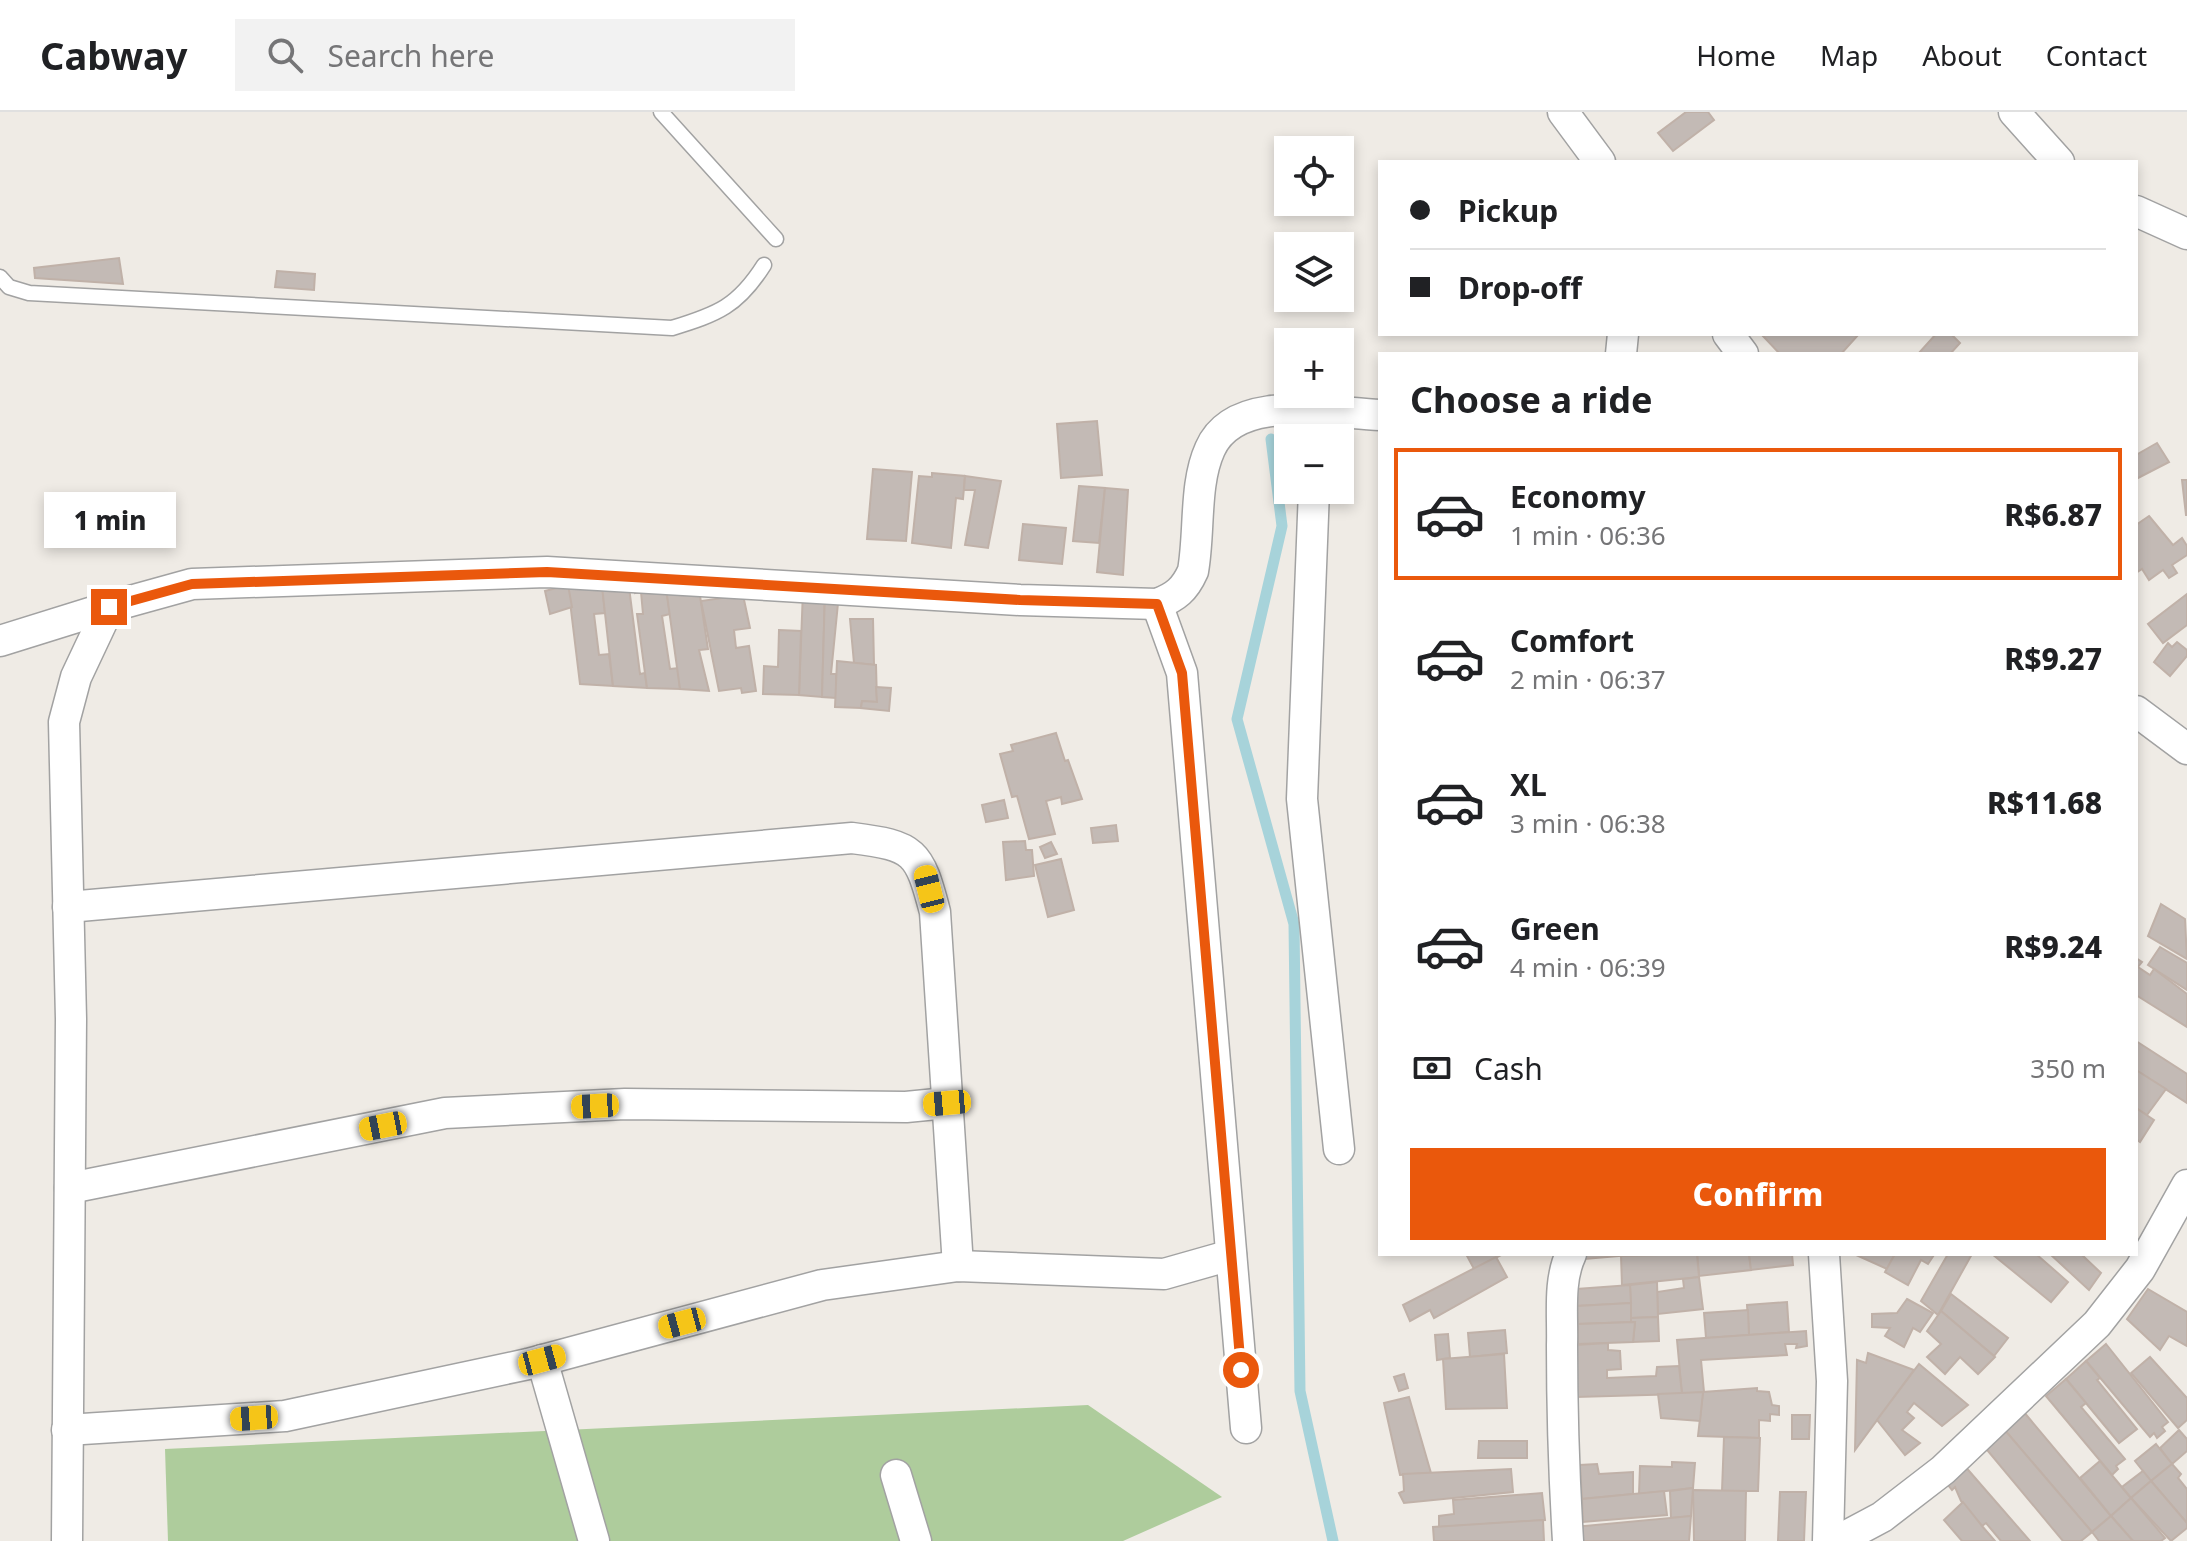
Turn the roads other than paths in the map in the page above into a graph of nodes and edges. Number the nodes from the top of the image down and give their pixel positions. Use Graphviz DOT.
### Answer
graph roads {
  1 [pos="661,112"];
  2 [pos="1563,112"];
  3 [pos="2014,112"];
  4 [pos="1599,160"];
  5 [pos="2057,160"];
  6 [pos="2138,212"];
  7 [pos="2187,234"];
  8 [pos="776,239"];
  9 [pos="764,265"];
  10 [pos="0,277"];
  11 [pos="1378,415"];
  12 [pos="1313,424"];
  13 [pos="1322,424"];
  14 [pos="1313,504"];
  15 [pos="1157,604"];
  16 [pos="109,607"];
  17 [pos="0,641"];
  18 [pos="2138,712"];
  19 [pos="2187,749"];
  20 [pos="68,907"];
  21 [pos="947,1103"];
  22 [pos="1339,1149"];
  23 [pos="2187,1185"];
  24 [pos="70,1188"];
  25 [pos="1231,1255"];
  26 [pos="1570,1256"];
  27 [pos="1824,1256"];
  28 [pos="958,1266"];
  29 [pos="542,1360"];
  30 [pos="1246,1428"];
  31 [pos="67,1430"];
  32 [pos="896,1475"];
  33 [pos="67,1541"];
  34 [pos="594,1541"];
  35 [pos="916,1541"];
  36 [pos="1568,1541"];
  37 [pos="1828,1541"];
  38 [pos="1837,1541"];
  1 -- 8 [label="lane"];
  2 -- 4 [label="street"];
  3 -- 5 [label="street"];
  6 -- 7 [label="street"];
  9 -- 10 [label="lane"];
  11 -- 13 [label="street"];
  12 -- 15 [label="street"];
  14 -- 22 [label="street"];
  15 -- 16 [label="street"];
  15 -- 25 [label="street"];
  16 -- 17 [label="street"];
  16 -- 20 [label="street"];
  18 -- 19 [label="street"];
  20 -- 21 [label="street"];
  20 -- 24 [label="street"];
  21 -- 24 [label="street"];
  21 -- 28 [label="street"];
  23 -- 38 [label="street"];
  24 -- 31 [label="street"];
  25 -- 28 [label="street"];
  25 -- 30 [label="street"];
  26 -- 36 [label="street"];
  27 -- 37 [label="street"];
  28 -- 29 [label="street"];
  29 -- 31 [label="street"];
  29 -- 34 [label="street"];
  31 -- 33 [label="street"];
  32 -- 35 [label="street"];
}
